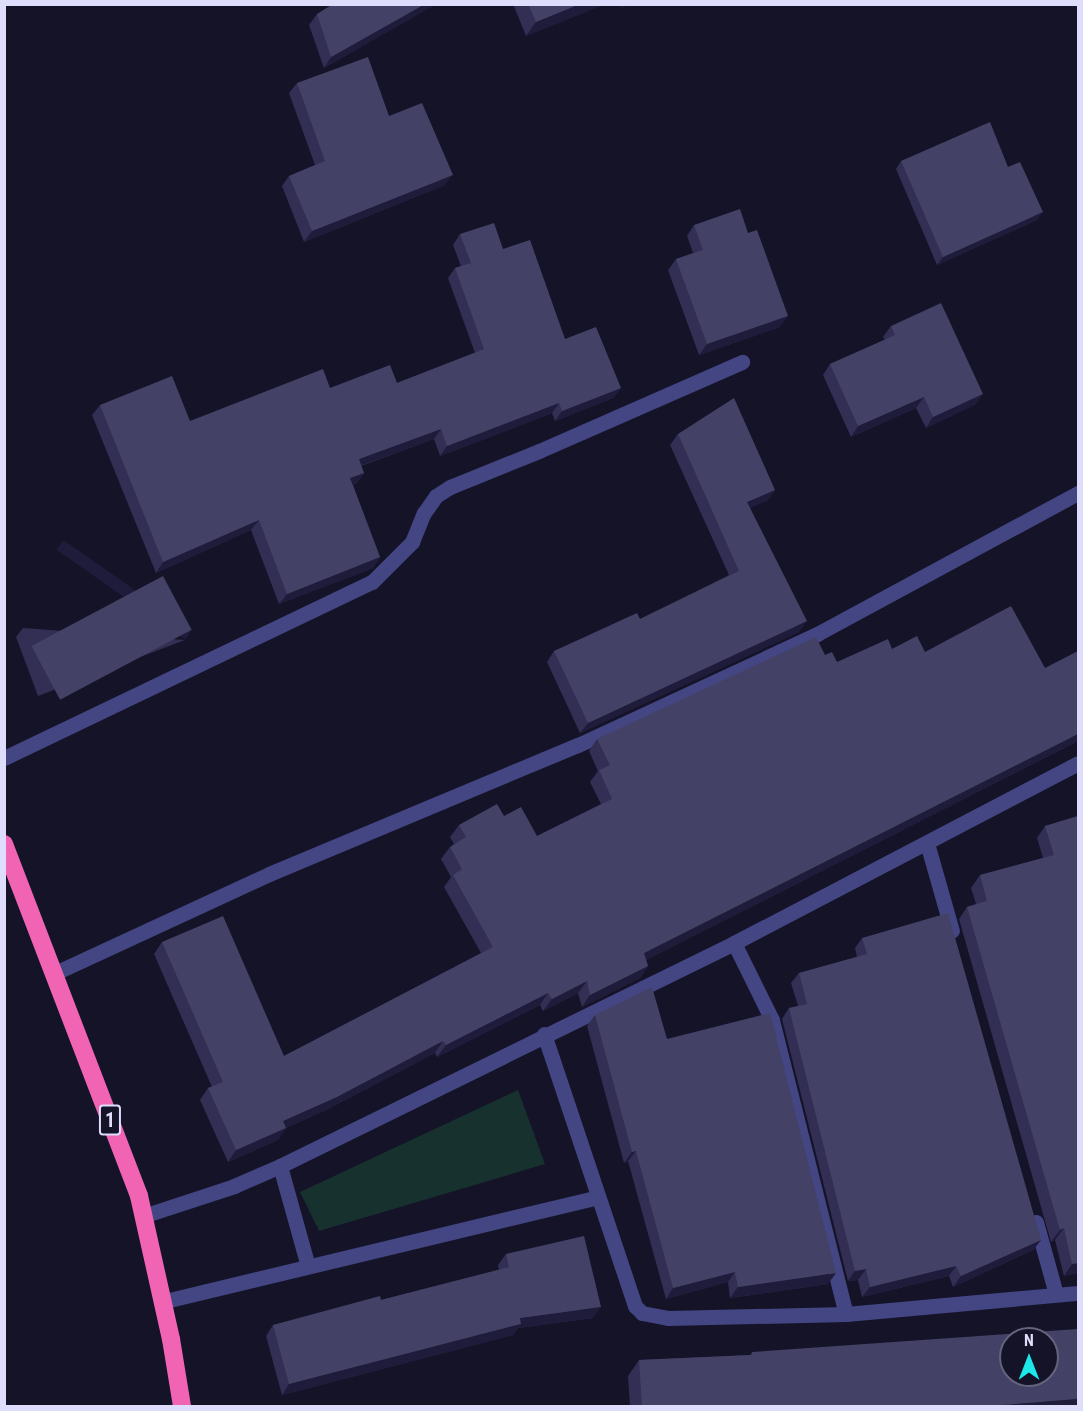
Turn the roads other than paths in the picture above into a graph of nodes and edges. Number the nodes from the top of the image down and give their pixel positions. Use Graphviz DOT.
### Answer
graph roads {
  1 [pos="742,362"];
  2 [pos="1078,493"];
  3 [pos="4,758"];
  4 [pos="1078,763"];
  5 [pos="927,843"];
  6 [pos="4,844"];
  7 [pos="734,943"];
  8 [pos="956,945"];
  9 [pos="55,973"];
  10 [pos="544,1034"];
  11 [pos="280,1166"];
  12 [pos="598,1197"];
  13 [pos="1030,1204"];
  14 [pos="144,1215"];
  15 [pos="308,1266"];
  16 [pos="1078,1293"];
  17 [pos="1056,1294"];
  18 [pos="161,1302"];
  19 [pos="846,1314"];
  20 [pos="182,1407"];
  1 -- 3 [label="street"];
  2 -- 9 [label="street"];
  4 -- 5 [label="street"];
  5 -- 7 [label="street"];
  5 -- 8 [label="street"];
  6 -- 9 [label="highway, 1"];
  7 -- 10 [label="street"];
  7 -- 19 [label="street"];
  9 -- 14 [label="highway, 1"];
  10 -- 11 [label="street"];
  10 -- 12 [label="street"];
  11 -- 14 [label="street"];
  11 -- 15 [label="street"];
  12 -- 15 [label="street"];
  12 -- 19 [label="street"];
  13 -- 17 [label="street"];
  14 -- 18 [label="highway, 1"];
  15 -- 18 [label="street"];
  16 -- 17 [label="street"];
  17 -- 19 [label="street"];
  18 -- 20 [label="highway, 1"];
}
